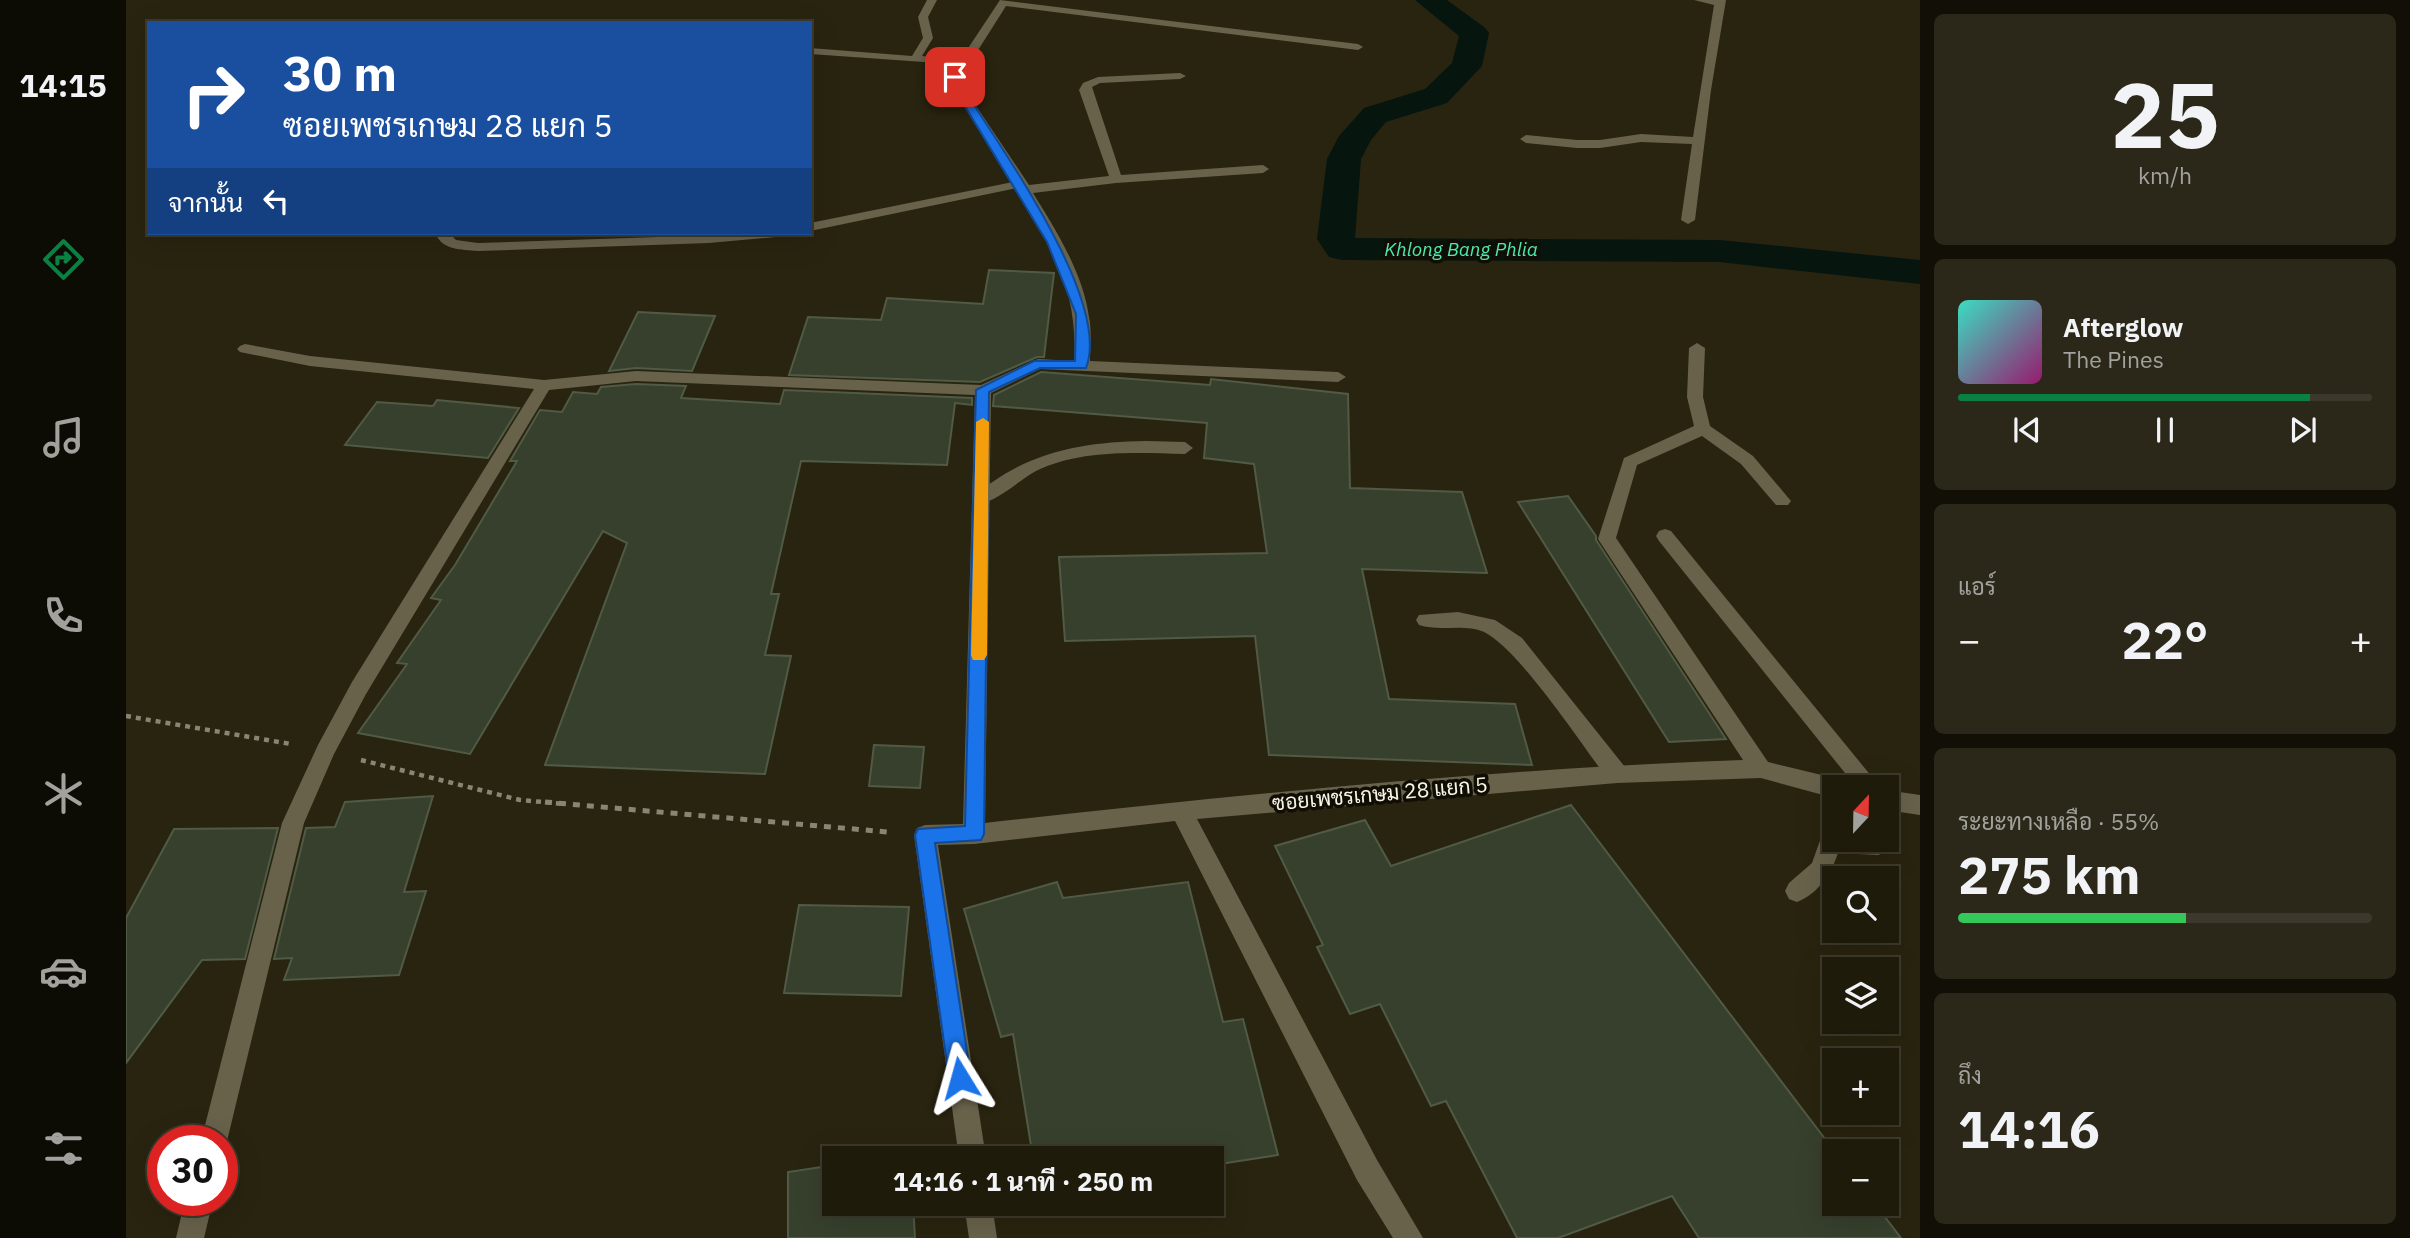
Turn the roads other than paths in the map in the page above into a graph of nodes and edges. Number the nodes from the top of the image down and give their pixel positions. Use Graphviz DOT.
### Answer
graph roads {
  1 [pos="932,0"];
  2 [pos="1699,0"];
  3 [pos="1004,1"];
  4 [pos="1720,2"];
  5 [pos="1357,47"];
  6 [pos="812,51"];
  7 [pos="916,58"];
  8 [pos="963,63"];
  9 [pos="1180,76"];
  10 [pos="1526,139"];
  11 [pos="1698,141"];
  12 [pos="1263,169"];
  13 [pos="1116,179"];
  14 [pos="1022,187"];
  15 [pos="1688,220"];
  16 [pos="812,227"];
  17 [pos="443,235"];
  18 [pos="734,235"];
  19 [pos="1697,348"];
  20 [pos="245,349"];
  21 [pos="1082,366"];
  22 [pos="1338,377"];
  23 [pos="544,385"];
  24 [pos="983,390"];
  25 [pos="1703,429"];
  26 [pos="1185,448"];
  27 [pos="982,498"];
  28 [pos="1782,501"];
  29 [pos="1665,536"];
  30 [pos="1426,620"];
  31 [pos="1761,769"];
  32 [pos="1617,774"];
  33 [pos="1859,775"];
  34 [pos="1822,785"];
  35 [pos="1899,802"];
  36 [pos="1920,805"];
  37 [pos="1181,811"];
  38 [pos="974,834"];
  39 [pos="1827,852"];
  40 [pos="1797,891"];
  41 [pos="218,1125"];
  42 [pos="970,1146"];
  43 [pos="195,1216"];
  44 [pos="980,1216"];
  45 [pos="190,1238"];
  46 [pos="983,1238"];
  47 [pos="1409,1238"];
  1 -- 7 [label="street"];
  2 -- 4 [label="street"];
  3 -- 5 [label="street"];
  3 -- 8 [label="street"];
  4 -- 11 [label="street"];
  6 -- 7 [label="street"];
  7 -- 8 [label="street"];
  8 -- 14 [label="street"];
  9 -- 13 [label="street"];
  10 -- 11 [label="street"];
  11 -- 15 [label="street"];
  12 -- 13 [label="street"];
  13 -- 14 [label="street"];
  14 -- 16 [label="street"];
  14 -- 21 [label="street"];
  17 -- 18 [label="street"];
  19 -- 25 [label="street"];
  20 -- 23 [label="street"];
  21 -- 22 [label="street"];
  21 -- 24 [label="street"];
  23 -- 24 [label="street"];
  23 -- 41 [label="street"];
  24 -- 27 [label="street"];
  25 -- 28 [label="street"];
  25 -- 31 [label="street"];
  26 -- 27 [label="street"];
  27 -- 38 [label="street"];
  29 -- 33 [label="street"];
  30 -- 32 [label="street"];
  31 -- 32 [label="street, ซอยเพชรเกษม 28 แยก 5"];
  31 -- 34 [label="street, ซอยเพชรเกษม 28 แยก 5"];
  32 -- 37 [label="street, ซอยเพชรเกษม 28 แยก 5"];
  35 -- 36 [label="street"];
  37 -- 38 [label="street, ซอยเพชรเกษม 28 แยก 5"];
  37 -- 47 [label="street"];
  38 -- 42 [label="street, ซอยเพชรเกษม 28 แยก 5"];
  39 -- 40 [label="street"];
  43 -- 45 [label="street"];
  44 -- 46 [label="street"];
}
